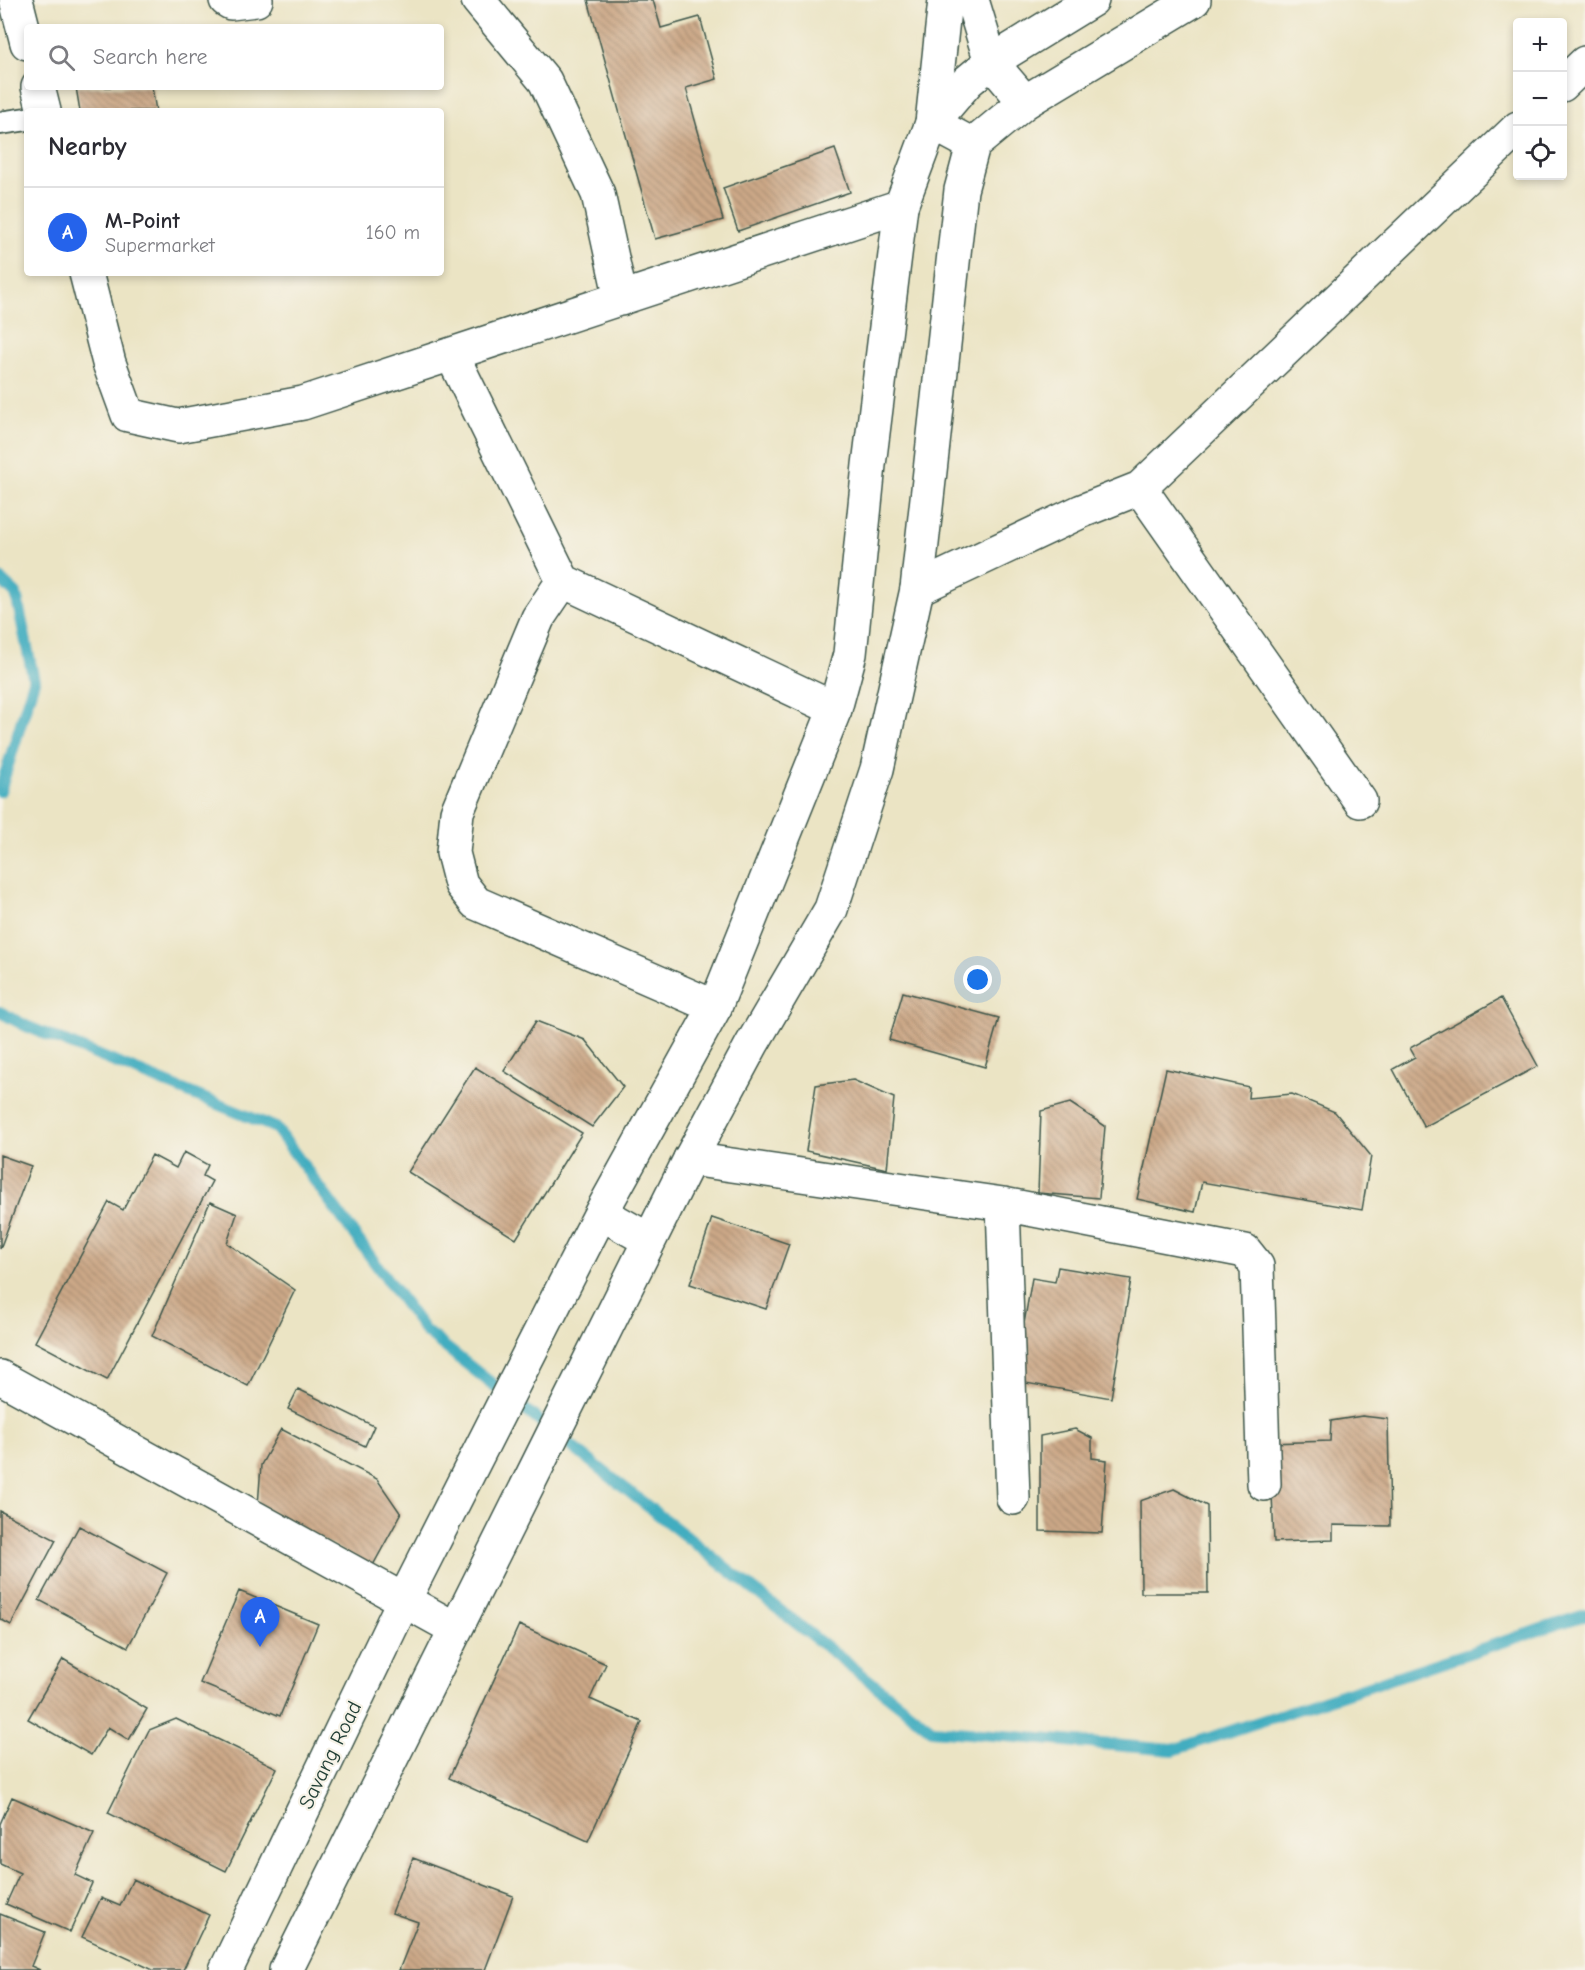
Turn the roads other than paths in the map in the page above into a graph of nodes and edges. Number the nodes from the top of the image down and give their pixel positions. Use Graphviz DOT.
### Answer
graph roads {
  1 [pos="16,0"];
  2 [pos="226,0"];
  3 [pos="256,0"];
  4 [pos="478,0"];
  5 [pos="945,0"];
  6 [pos="972,0"];
  7 [pos="1194,0"];
  8 [pos="1073,3"];
  9 [pos="24,31"];
  10 [pos="991,62"];
  11 [pos="1585,63"];
  12 [pos="1567,81"];
  13 [pos="39,90"];
  14 [pos="1025,102"];
  15 [pos="44,108"];
  16 [pos="24,119"];
  17 [pos="0,123"];
  18 [pos="932,123"];
  19 [pos="1513,133"];
  20 [pos="973,145"];
  21 [pos="901,206"];
  22 [pos="87,276"];
  23 [pos="621,298"];
  24 [pos="452,355"];
  25 [pos="1140,488"];
  26 [pos="563,581"];
  27 [pos="916,589"];
  28 [pos="835,709"];
  29 [pos="1360,801"];
  30 [pos="715,1007"];
  31 [pos="690,1159"];
  32 [pos="1003,1204"];
  33 [pos="601,1213"];
  34 [pos="649,1240"];
  35 [pos="0,1377"];
  36 [pos="1264,1484"];
  37 [pos="1013,1498"];
  38 [pos="403,1602"];
  39 [pos="454,1628"];
  40 [pos="226,1970"];
  41 [pos="286,1970"];
  1 -- 9 [label="street"];
  2 -- 3 [label="street"];
  4 -- 23 [label="street"];
  5 -- 18 [label="street"];
  6 -- 10 [label="street"];
  7 -- 14 [label="street"];
  8 -- 10 [label="street"];
  10 -- 14 [label="street"];
  10 -- 18 [label="street"];
  11 -- 12 [label="street"];
  13 -- 15 [label="street"];
  14 -- 20 [label="street"];
  16 -- 17 [label="lane"];
  18 -- 20 [label="street"];
  18 -- 21 [label="street, Savang Road"];
  19 -- 25 [label="street"];
  20 -- 27 [label="street"];
  21 -- 23 [label="street"];
  21 -- 28 [label="street, Savang Road"];
  22 -- 24 [label="street"];
  23 -- 24 [label="street"];
  24 -- 26 [label="street"];
  25 -- 27 [label="street"];
  25 -- 29 [label="street"];
  26 -- 28 [label="street"];
  26 -- 30 [label="street"];
  27 -- 31 [label="street"];
  28 -- 30 [label="street, Savang Road"];
  30 -- 33 [label="street, Savang Road"];
  31 -- 32 [label="street"];
  31 -- 34 [label="street"];
  32 -- 36 [label="street"];
  32 -- 37 [label="street"];
  33 -- 34 [label="street"];
  33 -- 38 [label="street, Savang Road"];
  34 -- 39 [label="street"];
  35 -- 38 [label="street"];
  38 -- 39 [label="street"];
  38 -- 40 [label="street, Savang Road"];
  39 -- 41 [label="street"];
}
